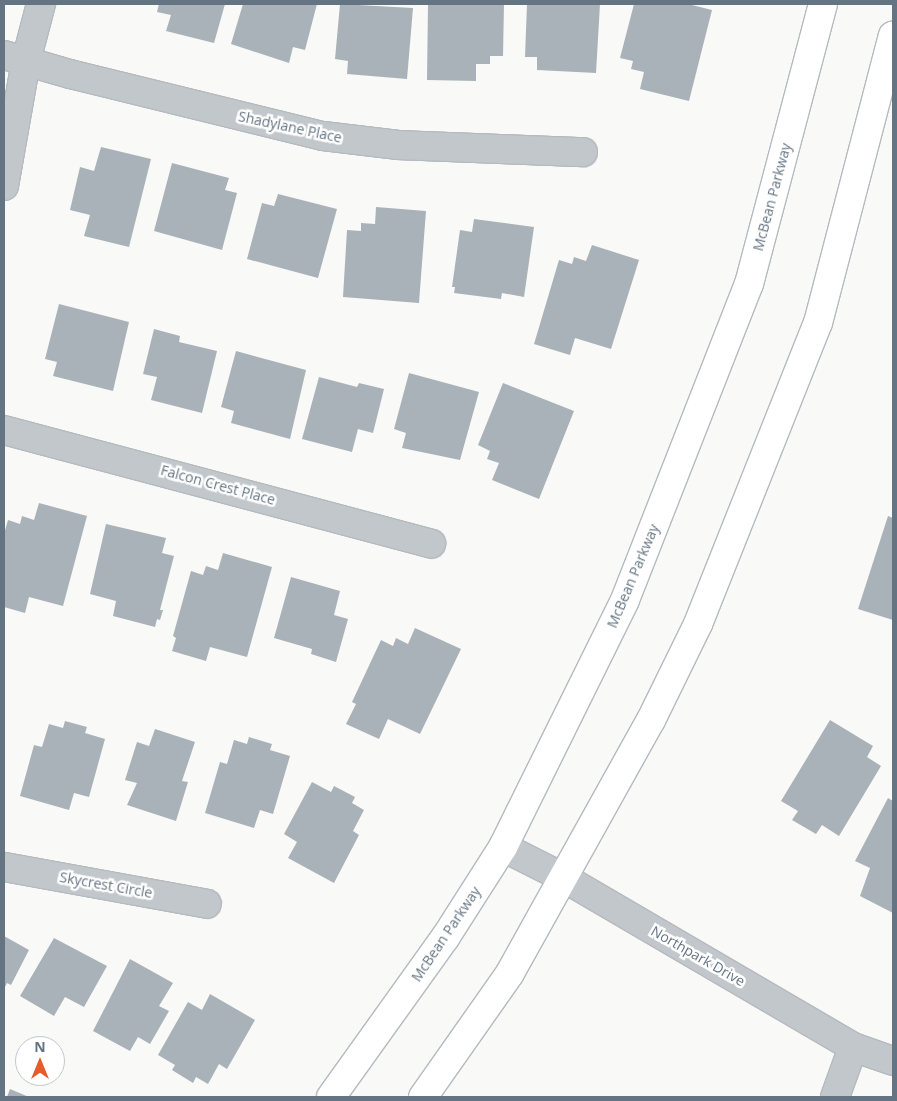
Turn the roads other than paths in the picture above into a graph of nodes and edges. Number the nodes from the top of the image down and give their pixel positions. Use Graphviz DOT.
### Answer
graph roads {
  1 [pos="41,4"];
  2 [pos="823,4"];
  3 [pos="893,36"];
  4 [pos="15,58"];
  5 [pos="583,152"];
  6 [pos="4,186"];
  7 [pos="4,430"];
  8 [pos="430,544"];
  9 [pos="503,847"];
  10 [pos="4,867"];
  11 [pos="564,878"];
  12 [pos="207,904"];
  13 [pos="853,1047"];
  14 [pos="893,1062"];
  15 [pos="330,1097"];
  16 [pos="423,1097"];
  17 [pos="835,1097"];
  1 -- 4 [label="street"];
  2 -- 9 [label="main road, McBean Parkway"];
  3 -- 11 [label="main road"];
  4 -- 5 [label="street, Shadylane Place"];
  4 -- 6 [label="street"];
  7 -- 8 [label="street, Falcon Crest Place"];
  9 -- 11 [label="street, Northpark Drive"];
  9 -- 15 [label="main road, McBean Parkway"];
  10 -- 12 [label="street, Skycrest Circle"];
  11 -- 13 [label="street, Northpark Drive"];
  11 -- 16 [label="main road"];
  13 -- 14 [label="street, Northpark Drive"];
  13 -- 17 [label="street"];
}
